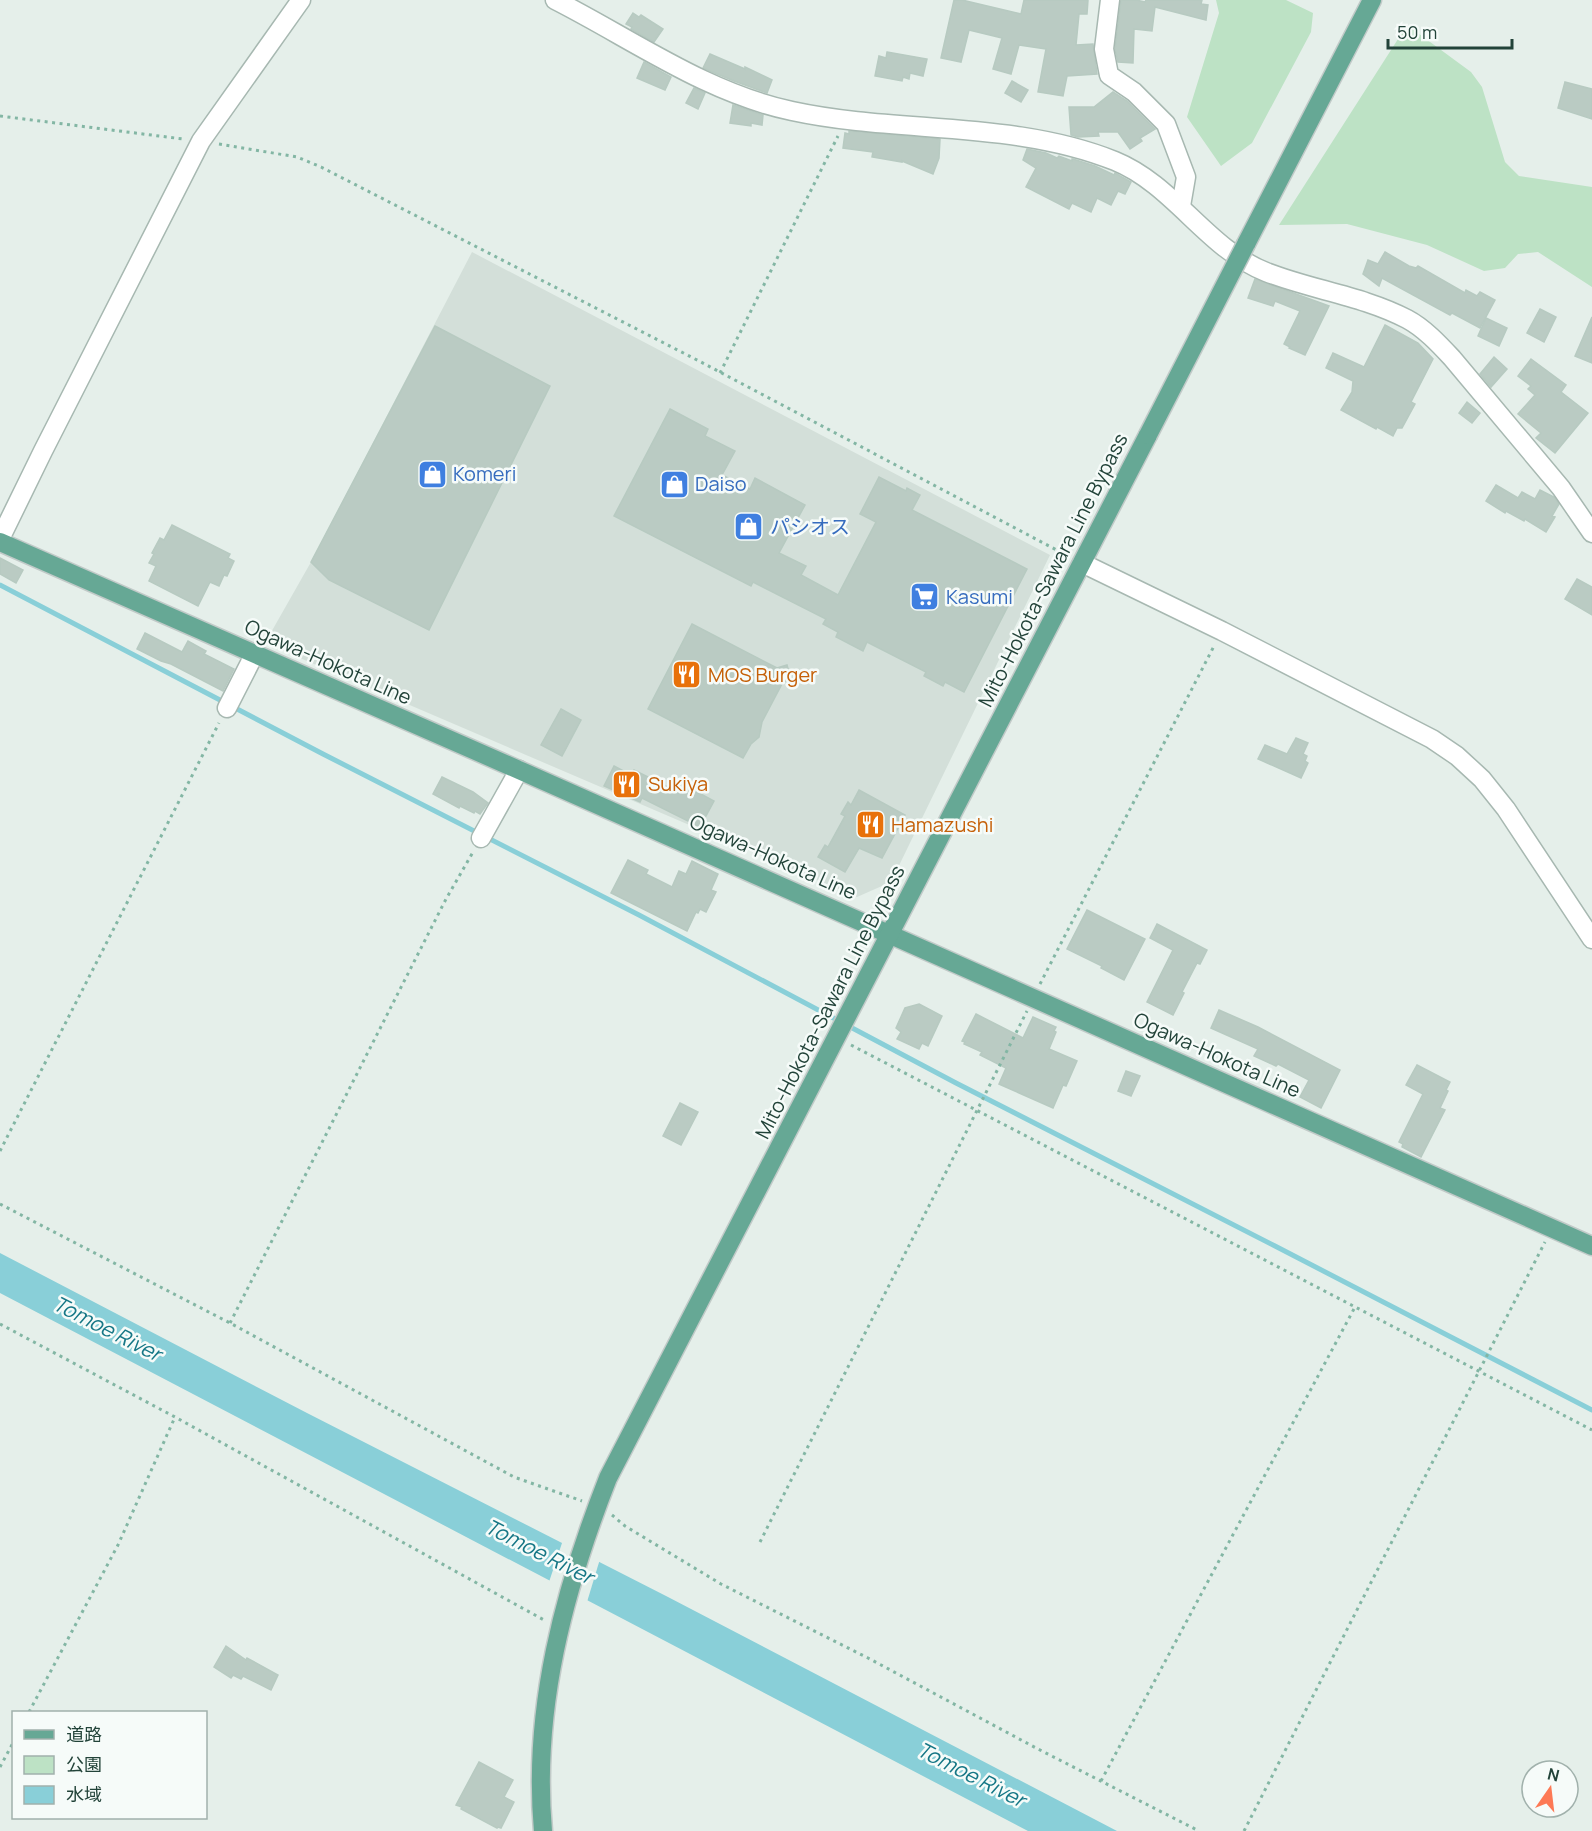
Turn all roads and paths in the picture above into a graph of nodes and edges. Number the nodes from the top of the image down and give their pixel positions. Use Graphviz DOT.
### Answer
graph roads {
  1 [pos="301,0"];
  2 [pos="555,0"];
  3 [pos="1110,0"];
  4 [pos="1372,0"];
  5 [pos="0,116"];
  6 [pos="847,119"];
  7 [pos="201,141"];
  8 [pos="1181,206"];
  9 [pos="720,373"];
  10 [pos="1592,533"];
  11 [pos="0,541"];
  12 [pos="1082,563"];
  13 [pos="1222,631"];
  14 [pos="254,655"];
  15 [pos="229,704"];
  16 [pos="519,770"];
  17 [pos="483,834"];
  18 [pos="890,934"];
  19 [pos="1592,939"];
  20 [pos="1033,998"];
  21 [pos="842,1027"];
  22 [pos="977,1111"];
  23 [pos="0,1151"];
  24 [pos="0,1204"];
  25 [pos="1552,1228"];
  26 [pos="1592,1246"];
  27 [pos="1355,1307"];
  28 [pos="230,1323"];
  29 [pos="0,1324"];
  30 [pos="1478,1371"];
  31 [pos="175,1417"];
  32 [pos="1592,1430"];
  33 [pos="595,1511"];
  34 [pos="760,1542"];
  35 [pos="561,1621"];
  36 [pos="29,1711"];
  37 [pos="12,1745"];
  38 [pos="0,1767"];
  39 [pos="1101,1781"];
  40 [pos="543,1831"];
  41 [pos="1199,1831"];
  42 [pos="1244,1831"];
  1 -- 7 [label="street"];
  2 -- 6 [label="street"];
  3 -- 8 [label="street"];
  4 -- 12 [label="main road, Mito-Hokota-Sawara Line Bypass, bridge"];
  5 -- 7 [label="path"];
  6 -- 8 [label="street"];
  6 -- 9 [label="path"];
  7 -- 9 [label="path"];
  7 -- 11 [label="street"];
  8 -- 10 [label="street"];
  9 -- 12 [label="path"];
  11 -- 14 [label="main road, Ogawa-Hokota Line"];
  12 -- 13 [label="street"];
  12 -- 18 [label="main road, Mito-Hokota-Sawara Line Bypass"];
  13 -- 19 [label="street"];
  13 -- 20 [label="path"];
  14 -- 15 [label="street"];
  14 -- 16 [label="main road, Ogawa-Hokota Line"];
  15 -- 23 [label="path"];
  16 -- 17 [label="street"];
  16 -- 18 [label="main road, Ogawa-Hokota Line"];
  17 -- 28 [label="path"];
  18 -- 20 [label="main road, Ogawa-Hokota Line"];
  18 -- 21 [label="main road, Mito-Hokota-Sawara Line Bypass"];
  20 -- 22 [label="path"];
  20 -- 25 [label="main road, Ogawa-Hokota Line"];
  21 -- 22 [label="path"];
  21 -- 33 [label="main road, Mito-Hokota-Sawara Line Bypass"];
  22 -- 27 [label="path"];
  22 -- 34 [label="path"];
  24 -- 28 [label="path"];
  25 -- 26 [label="main road, Ogawa-Hokota Line"];
  25 -- 30 [label="path"];
  27 -- 30 [label="path"];
  27 -- 39 [label="path"];
  28 -- 33 [label="path"];
  29 -- 31 [label="path"];
  30 -- 32 [label="path"];
  30 -- 42 [label="path"];
  31 -- 35 [label="path"];
  31 -- 36 [label="path"];
  33 -- 35 [label="main road, Mito-Hokota-Sawara Line Bypass"];
  33 -- 39 [label="path"];
  35 -- 40 [label="main road, Mito-Hokota-Sawara Line Bypass"];
  37 -- 38 [label="path"];
  39 -- 41 [label="path"];
}
